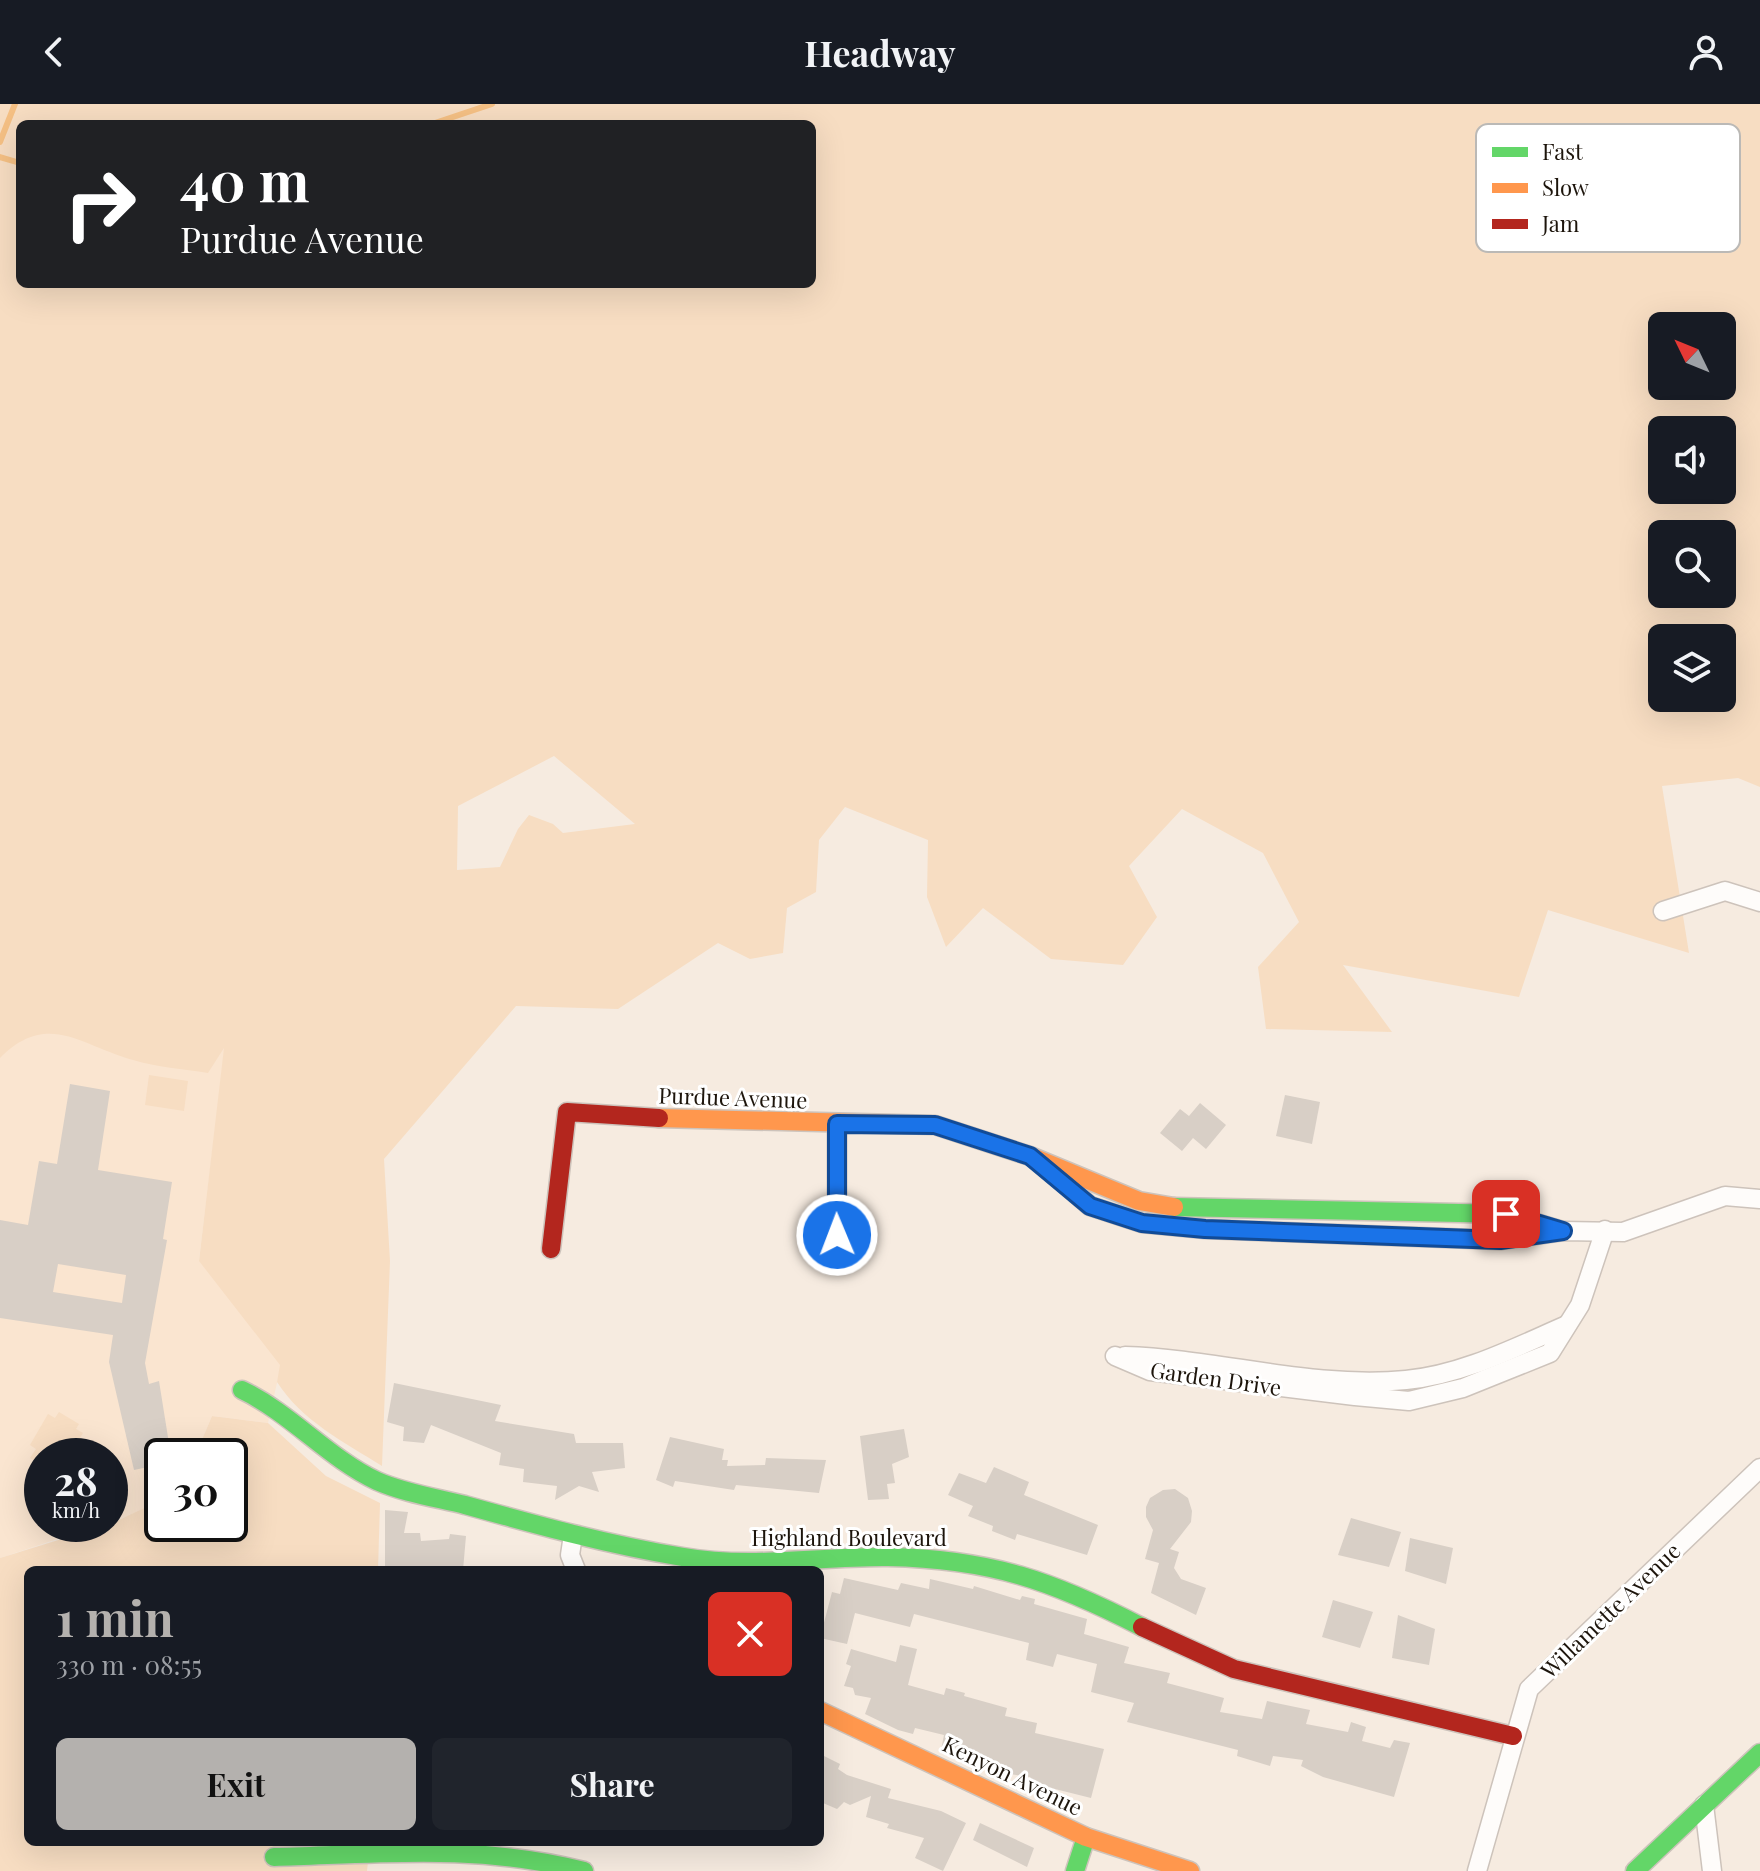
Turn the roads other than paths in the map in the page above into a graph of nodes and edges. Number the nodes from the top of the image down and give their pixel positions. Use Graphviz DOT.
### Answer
graph roads {
  1 [pos="1760,902"];
  2 [pos="1663,911"];
  3 [pos="837,1124"];
  4 [pos="1030,1156"];
  5 [pos="1760,1199"];
  6 [pos="1605,1230"];
  7 [pos="1563,1231"];
  8 [pos="837,1235"];
  9 [pos="551,1249"];
  10 [pos="1567,1325"];
  11 [pos="242,1390"];
  12 [pos="1760,1468"];
  13 [pos="573,1535"];
  14 [pos="574,1566"];
  15 [pos="824,1713"];
  16 [pos="1513,1736"];
  17 [pos="1758,1757"];
  18 [pos="1704,1805"];
  19 [pos="1086,1837"];
  20 [pos="274,1857"];
  21 [pos="584,1871"];
  22 [pos="1075,1871"];
  23 [pos="1190,1871"];
  24 [pos="1477,1871"];
  25 [pos="1635,1871"];
  26 [pos="1712,1871"];
  1 -- 2 [label="street"];
  3 -- 4 [label="street, Purdue Avenue"];
  3 -- 8 [label="street"];
  3 -- 9 [label="street, Purdue Avenue"];
  4 -- 7 [label="street, Purdue Avenue"];
  4 -- 7 [label="street, Purdue Avenue"];
  5 -- 6 [label="street, Purdue Avenue"];
  6 -- 7 [label="street, Purdue Avenue"];
  6 -- 10 [label="street, Garden Drive"];
  10 -- 10 [label="street, Garden Drive"];
  11 -- 13 [label="street, Highland Boulevard"];
  12 -- 16 [label="street, Willamette Avenue"];
  13 -- 14 [label="street"];
  13 -- 16 [label="street, Highland Boulevard"];
  15 -- 19 [label="street, Kenyon Avenue"];
  16 -- 24 [label="street, Willamette Avenue"];
  17 -- 18 [label="street"];
  18 -- 25 [label="street"];
  18 -- 26 [label="street"];
  19 -- 22 [label="street"];
  19 -- 23 [label="street, Kenyon Avenue"];
  20 -- 21 [label="street"];
}
